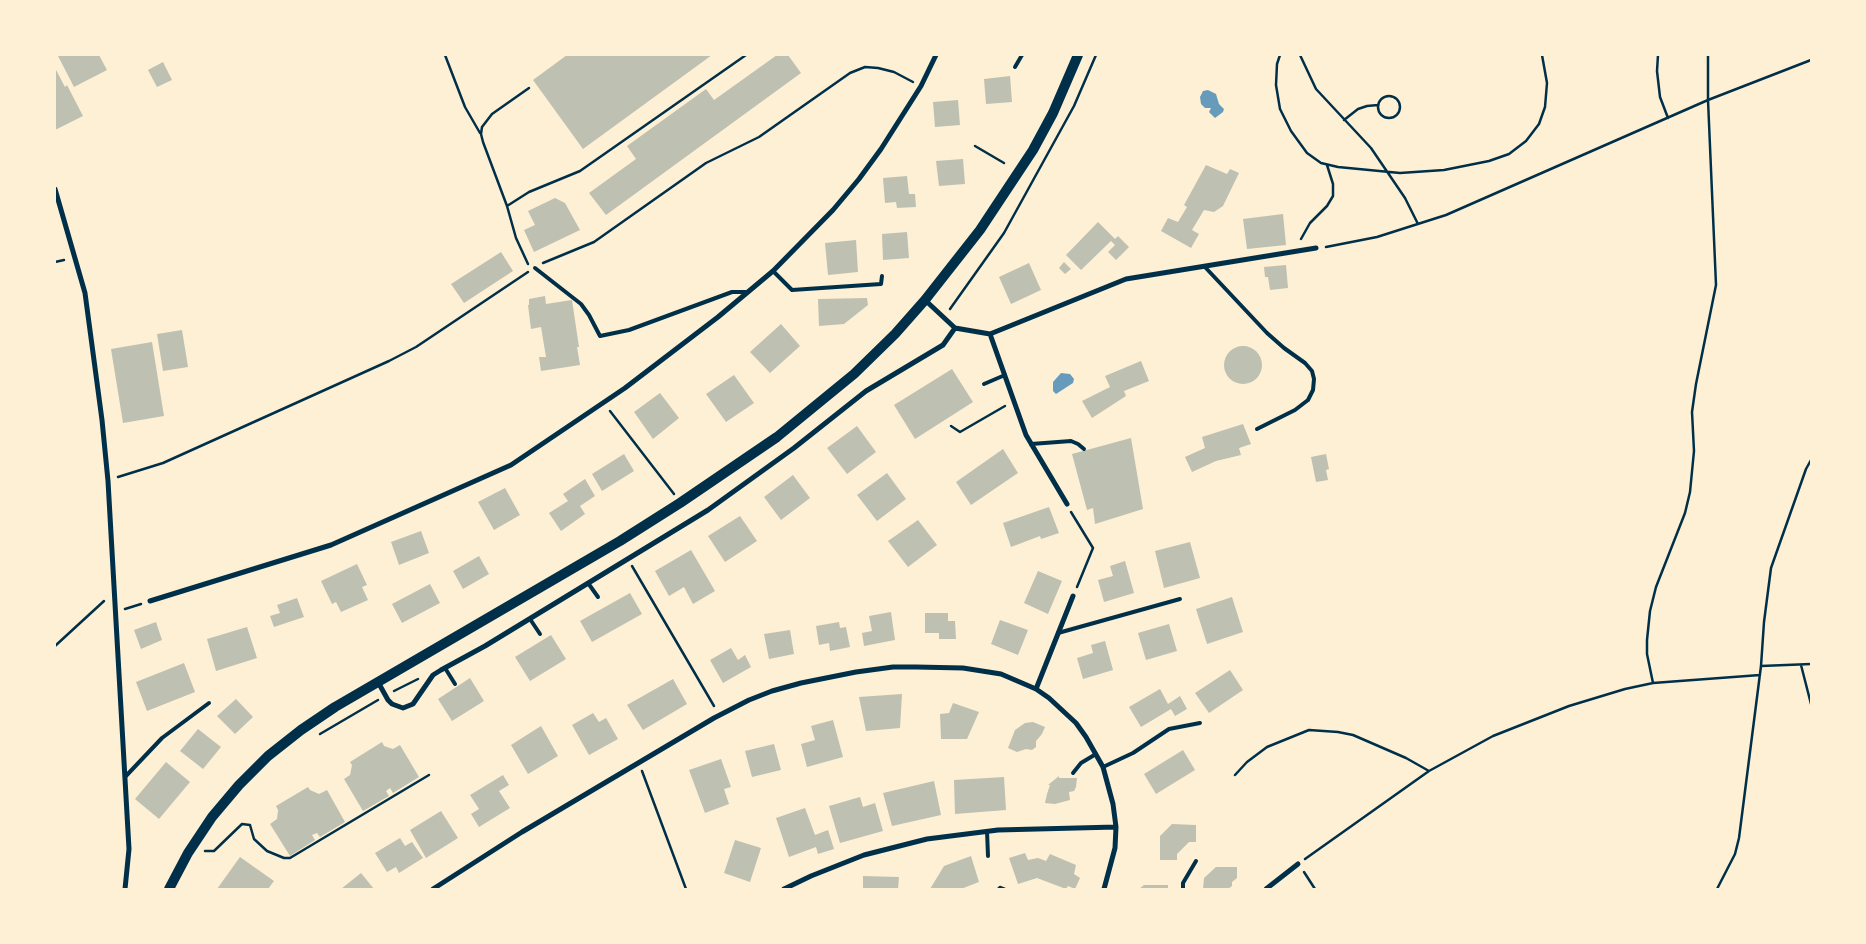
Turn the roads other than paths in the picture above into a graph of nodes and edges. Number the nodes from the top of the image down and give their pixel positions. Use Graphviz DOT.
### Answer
graph roads {
  1 [pos="936,55"];
  2 [pos="1022,55"];
  3 [pos="1078,55"];
  4 [pos="1015,67"];
  5 [pos="55,189"];
  6 [pos="1316,248"];
  7 [pos="1204,266"];
  8 [pos="533,269"];
  9 [pos="773,272"];
  10 [pos="882,276"];
  11 [pos="748,292"];
  12 [pos="925,300"];
  13 [pos="955,328"];
  14 [pos="990,334"];
  15 [pos="1005,375"];
  16 [pos="984,384"];
  17 [pos="1256,430"];
  18 [pos="1031,444"];
  19 [pos="1084,449"];
  20 [pos="1067,504"];
  21 [pos="588,583"];
  22 [pos="1073,596"];
  23 [pos="598,597"];
  24 [pos="1180,598"];
  25 [pos="150,601"];
  26 [pos="530,619"];
  27 [pos="1058,633"];
  28 [pos="540,634"];
  29 [pos="444,668"];
  30 [pos="378,682"];
  31 [pos="455,684"];
  32 [pos="1036,689"];
  33 [pos="209,703"];
  34 [pos="1200,723"];
  35 [pos="1096,754"];
  36 [pos="1103,767"];
  37 [pos="1073,773"];
  38 [pos="125,777"];
  39 [pos="1116,827"];
  40 [pos="987,831"];
  41 [pos="988,856"];
  42 [pos="1196,861"];
  43 [pos="1298,864"];
  44 [pos="125,889"];
  45 [pos="169,889"];
  46 [pos="433,889"];
  47 [pos="784,889"];
  48 [pos="1104,889"];
  49 [pos="1183,889"];
  50 [pos="1266,889"];
  1 -- 9 [label="street"];
  2 -- 4 [label="lane"];
  3 -- 12 [label="main road"];
  5 -- 38 [label="street"];
  6 -- 7 [label="street"];
  7 -- 14 [label="street"];
  7 -- 17 [label="lane"];
  8 -- 11 [label="lane"];
  9 -- 10 [label="lane"];
  9 -- 11 [label="street"];
  11 -- 25 [label="street"];
  12 -- 13 [label="street"];
  12 -- 30 [label="main road"];
  13 -- 14 [label="street"];
  13 -- 21 [label="street"];
  14 -- 15 [label="street"];
  15 -- 16 [label="lane"];
  15 -- 18 [label="street"];
  18 -- 19 [label="lane"];
  18 -- 20 [label="street"];
  21 -- 23 [label="lane"];
  21 -- 26 [label="street"];
  22 -- 27 [label="street"];
  24 -- 27 [label="lane"];
  26 -- 28 [label="lane"];
  26 -- 29 [label="street"];
  27 -- 32 [label="street"];
  29 -- 30 [label="street"];
  29 -- 31 [label="lane"];
  30 -- 45 [label="main road"];
  32 -- 35 [label="street"];
  32 -- 46 [label="street"];
  33 -- 38 [label="lane"];
  34 -- 36 [label="lane"];
  35 -- 36 [label="street"];
  35 -- 37 [label="lane"];
  36 -- 39 [label="street"];
  38 -- 44 [label="street"];
  39 -- 40 [label="street"];
  39 -- 48 [label="street"];
  40 -- 41 [label="lane"];
  40 -- 47 [label="street"];
  42 -- 49 [label="lane"];
  43 -- 50 [label="street"];
}
